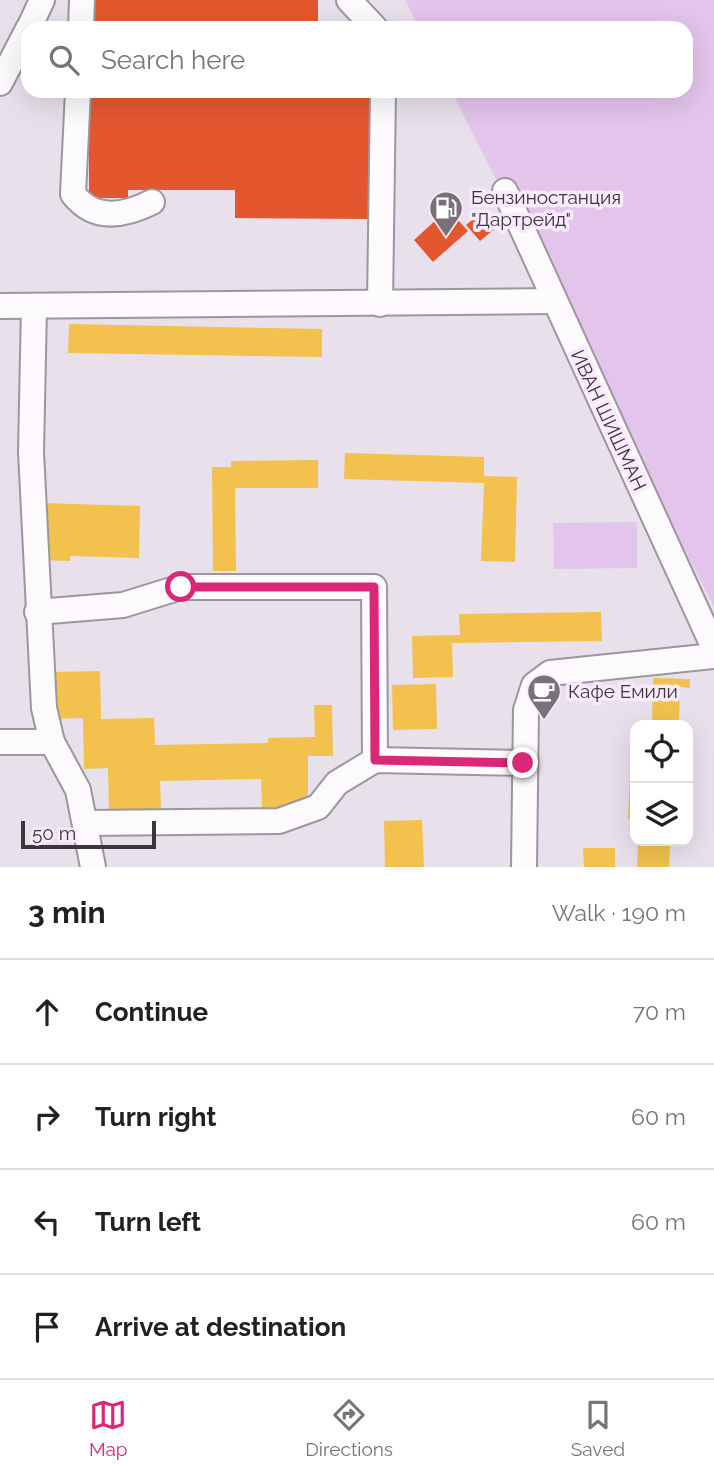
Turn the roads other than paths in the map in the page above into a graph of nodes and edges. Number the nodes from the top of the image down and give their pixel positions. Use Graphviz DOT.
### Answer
graph roads {
  1 [pos="42,0"];
  2 [pos="82,0"];
  3 [pos="349,0"];
  4 [pos="32,21"];
  5 [pos="81,21"];
  6 [pos="368,21"];
  7 [pos="21,42"];
  8 [pos="0,83"];
  9 [pos="78,98"];
  10 [pos="383,98"];
  11 [pos="505,191"];
  12 [pos="152,202"];
  13 [pos="554,301"];
  14 [pos="380,304"];
  15 [pos="0,306"];
  16 [pos="34,306"];
  17 [pos="37,612"];
  18 [pos="714,648"];
  19 [pos="714,656"];
  20 [pos="0,742"];
  21 [pos="51,742"];
  22 [pos="375,760"];
  23 [pos="523,763"];
  24 [pos="86,823"];
  25 [pos="93,867"];
  26 [pos="524,867"];
  1 -- 4 [label="street"];
  2 -- 5 [label="street"];
  3 -- 6 [label="street"];
  7 -- 8 [label="street"];
  9 -- 12 [label="street"];
  10 -- 14 [label="street"];
  11 -- 13 [label="street, ИВАН ШИШМАН"];
  13 -- 14 [label="street"];
  13 -- 18 [label="street, ИВАН ШИШМАН"];
  14 -- 16 [label="street"];
  15 -- 16 [label="street"];
  16 -- 17 [label="street"];
  17 -- 21 [label="street"];
  17 -- 22 [label="street"];
  19 -- 23 [label="street"];
  20 -- 21 [label="street"];
  21 -- 24 [label="street"];
  22 -- 23 [label="street"];
  22 -- 24 [label="street"];
  23 -- 26 [label="street"];
  24 -- 25 [label="street"];
}
